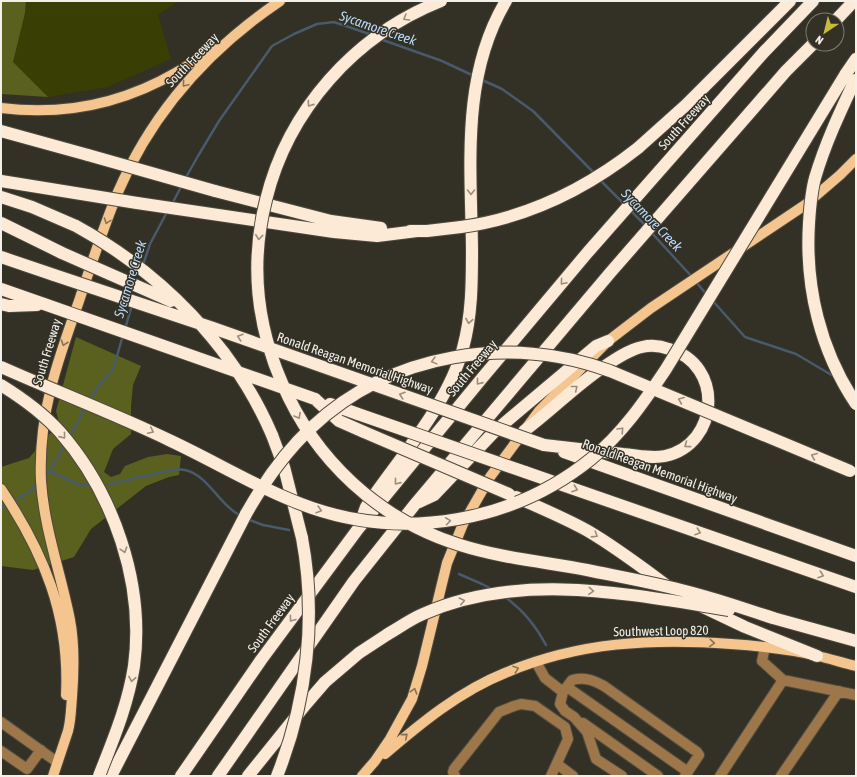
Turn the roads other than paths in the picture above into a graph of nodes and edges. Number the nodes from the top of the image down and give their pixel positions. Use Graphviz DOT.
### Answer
graph roads {
  1 [pos="280,1"];
  2 [pos="441,1"];
  3 [pos="506,1"];
  4 [pos="790,1"];
  5 [pos="813,1"];
  6 [pos="854,1"];
  7 [pos="844,12"];
  8 [pos="254,19"];
  9 [pos="805,52"];
  10 [pos="856,59"];
  11 [pos="852,78"];
  12 [pos="1,108"];
  13 [pos="1,131"];
  14 [pos="856,159"];
  15 [pos="1,181"];
  16 [pos="1,196"];
  17 [pos="1,223"];
  18 [pos="417,231"];
  19 [pos="1,257"];
  20 [pos="1,289"];
  21 [pos="1,304"];
  22 [pos="44,304"];
  23 [pos="213,328"];
  24 [pos="608,341"];
  25 [pos="1,367"];
  26 [pos="1,384"];
  27 [pos="315,399"];
  28 [pos="856,404"];
  29 [pos="524,431"];
  30 [pos="544,445"];
  31 [pos="853,472"];
  32 [pos="1,489"];
  33 [pos="416,503"];
  34 [pos="358,530"];
  35 [pos="856,556"];
  36 [pos="856,587"];
  37 [pos="773,618"];
  38 [pos="856,641"];
  39 [pos="765,647"];
  40 [pos="817,656"];
  41 [pos="536,662"];
  42 [pos="856,666"];
  43 [pos="783,680"];
  44 [pos="565,690"];
  45 [pos="839,691"];
  46 [pos="856,695"];
  47 [pos="574,717"];
  48 [pos="1,722"];
  49 [pos="62,746"];
  50 [pos="41,750"];
  51 [pos="1,751"];
  52 [pos="375,761"];
  53 [pos="58,762"];
  54 [pos="557,764"];
  55 [pos="687,774"];
  56 [pos="53,776"];
  57 [pos="99,776"];
  58 [pos="112,776"];
  59 [pos="181,776"];
  60 [pos="218,776"];
  61 [pos="248,776"];
  62 [pos="277,776"];
  63 [pos="362,776"];
  64 [pos="454,776"];
  65 [pos="551,776"];
  66 [pos="573,776"];
  67 [pos="622,776"];
  68 [pos="658,776"];
  69 [pos="720,776"];
  70 [pos="781,776"];
  1 -- 8 [label="main road, South Freeway"];
  2 -- 37 [label="highway, one-way, bridge"];
  3 -- 34 [label="highway, one-way"];
  4 -- 18 [label="highway, bridge"];
  5 -- 34 [label="highway, South Freeway, one-way"];
  6 -- 7 [label="highway"];
  8 -- 12 [label="main road"];
  8 -- 49 [label="main road, South Freeway, one-way, bridge"];
  9 -- 33 [label="highway"];
  10 -- 11 [label="highway"];
  25 -- 11 [label="highway, one-way, bridge"];
  11 -- 28 [label="highway, bridge"];
  13 -- 18 [label="highway, bridge"];
  14 -- 24 [label="main road, bridge"];
  15 -- 18 [label="highway, bridge"];
  16 -- 62 [label="highway, bridge"];
  17 -- 23 [label="highway, bridge"];
  19 -- 23 [label="highway, Ronald Reagan Memorial Highway, bridge"];
  20 -- 22 [label="highway"];
  21 -- 22 [label="highway"];
  22 -- 27 [label="highway, bridge"];
  30 -- 23 [label="highway, Ronald Reagan Memorial Highway, one-way, bridge"];
  24 -- 29 [label="main road"];
  24 -- 33 [label="highway"];
  26 -- 57 [label="highway, one-way, bridge"];
  27 -- 36 [label="highway, one-way, bridge"];
  27 -- 40 [label="highway, one-way, bridge"];
  29 -- 30 [label="highway, one-way"];
  52 -- 29 [label="main road, one-way"];
  30 -- 35 [label="highway, Ronald Reagan Memorial Highway"];
  31 -- 58 [label="highway, one-way, bridge"];
  32 -- 49 [label="main road"];
  33 -- 60 [label="highway"];
  34 -- 59 [label="highway, South Freeway, one-way"];
  37 -- 38 [label="highway"];
  61 -- 37 [label="highway, one-way, bridge"];
  39 -- 40 [label="main road, Southwest Loop 820"];
  41 -- 39 [label="main road, Southwest Loop 820, one-way"];
  39 -- 43 [label="street"];
  40 -- 42 [label="main road, Southwest Loop 820"];
  41 -- 44 [label="street"];
  52 -- 41 [label="main road, Southwest Loop 820, one-way"];
  43 -- 45 [label="street"];
  43 -- 69 [label="street"];
  44 -- 47 [label="street"];
  44 -- 55 [label="street"];
  44 -- 55 [label="street"];
  45 -- 46 [label="street"];
  45 -- 70 [label="street"];
  47 -- 67 [label="street"];
  47 -- 68 [label="street"];
  48 -- 50 [label="street"];
  49 -- 53 [label="main road, South Freeway"];
  50 -- 51 [label="street"];
  50 -- 53 [label="street"];
  52 -- 63 [label="main road"];
  53 -- 56 [label="main road, South Freeway"];
  54 -- 64 [label="street"];
  54 -- 65 [label="street"];
  54 -- 66 [label="street"];
}
